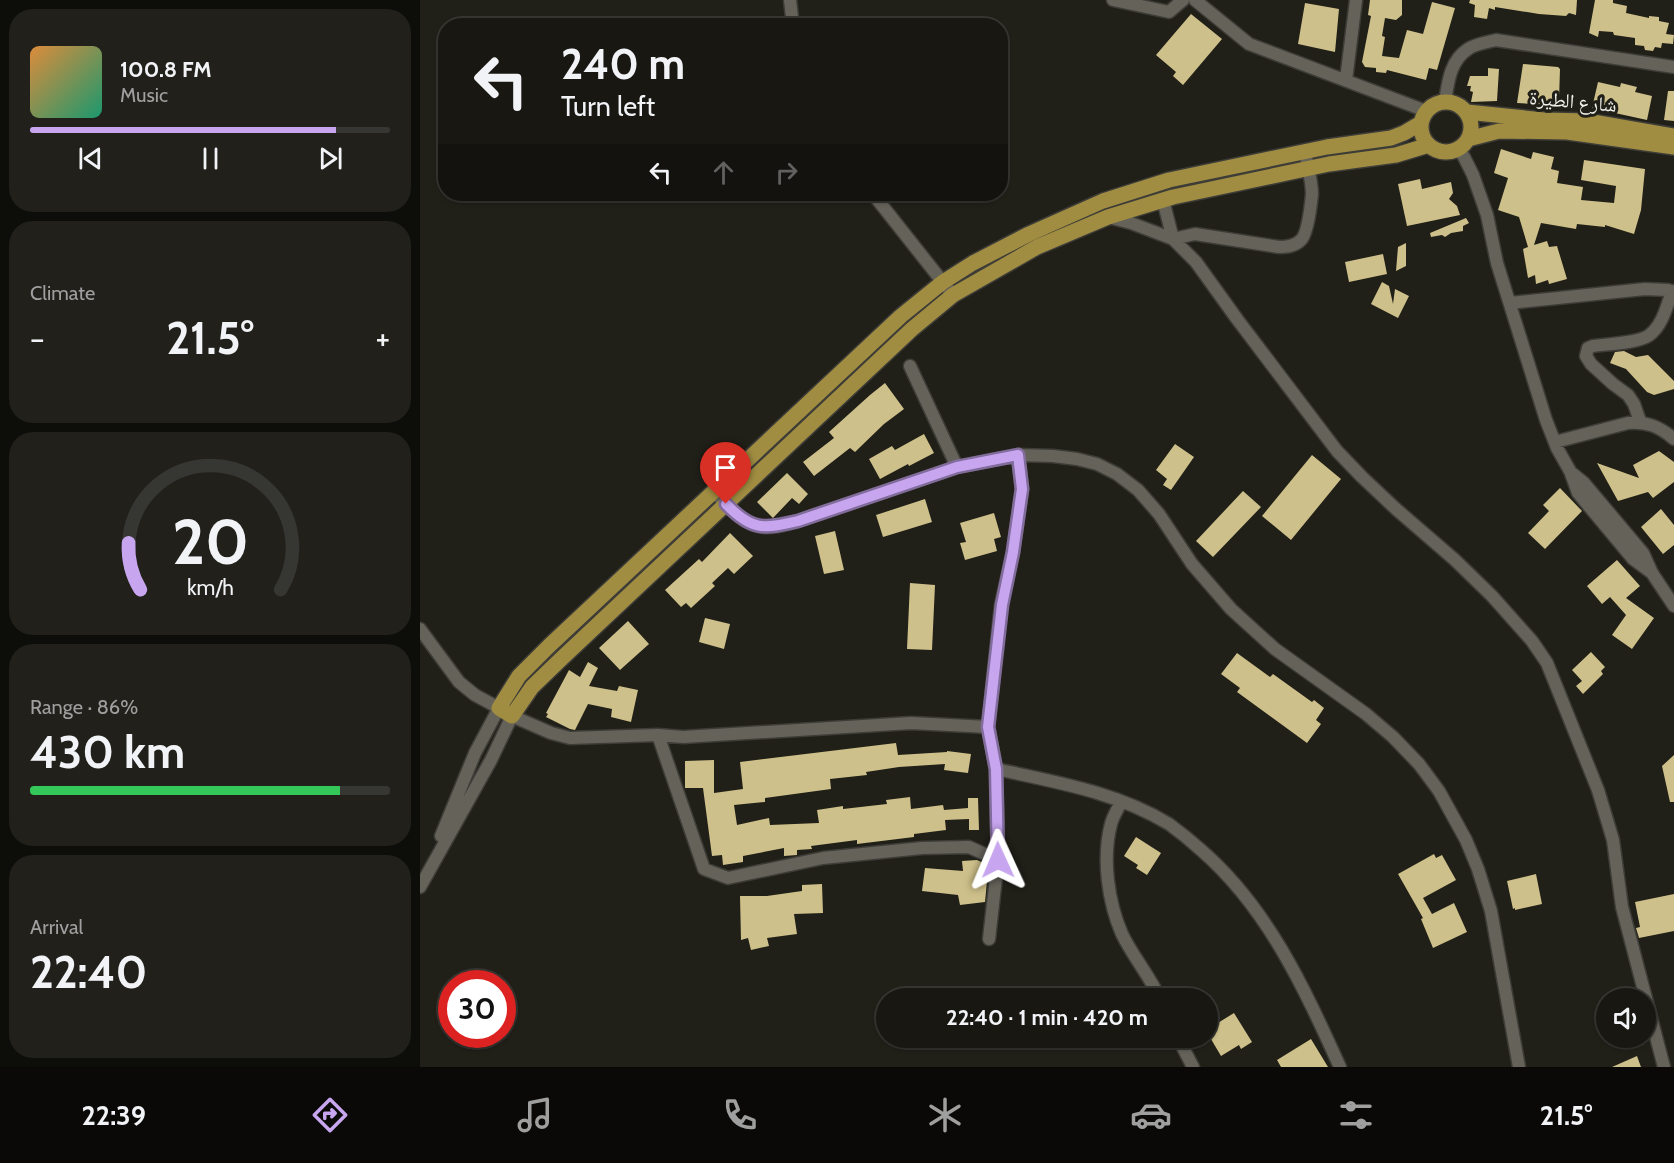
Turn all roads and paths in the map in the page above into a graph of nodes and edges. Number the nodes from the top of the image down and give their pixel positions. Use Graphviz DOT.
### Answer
graph roads {
  1 [pos="790,0"];
  2 [pos="1113,0"];
  3 [pos="1183,0"];
  4 [pos="1195,0"];
  5 [pos="1356,0"];
  6 [pos="792,18"];
  7 [pos="1674,68"];
  8 [pos="1346,80"];
  9 [pos="1445,102"];
  10 [pos="1467,112"];
  11 [pos="1424,117"];
  12 [pos="1674,136"];
  13 [pos="1463,143"];
  14 [pos="1429,145"];
  15 [pos="1674,147"];
  16 [pos="1305,151"];
  17 [pos="1308,168"];
  18 [pos="1163,200"];
  19 [pos="879,201"];
  20 [pos="1108,218"];
  21 [pos="1173,239"];
  22 [pos="943,282"];
  23 [pos="1673,292"];
  24 [pos="953,295"];
  25 [pos="1510,303"];
  26 [pos="910,366"];
  27 [pos="1640,422"];
  28 [pos="1674,439"];
  29 [pos="1555,442"];
  30 [pos="1018,455"];
  31 [pos="957,467"];
  32 [pos="714,492"];
  33 [pos="726,504"];
  34 [pos="1674,606"];
  35 [pos="420,629"];
  36 [pos="506,712"];
  37 [pos="988,727"];
  38 [pos="658,735"];
  39 [pos="996,769"];
  40 [pos="1121,802"];
  41 [pos="998,860"];
  42 [pos="420,886"];
  43 [pos="989,939"];
  44 [pos="1155,988"];
  45 [pos="1183,1048"];
  46 [pos="1193,1067"];
  47 [pos="1340,1067"];
  48 [pos="1519,1067"];
  49 [pos="1664,1067"];
  1 -- 6 [label="street"];
  2 -- 3 [label="street"];
  4 -- 8 [label="street"];
  5 -- 8 [label="street"];
  7 -- 9 [label="street"];
  8 -- 11 [label="street"];
  9 -- 10 [label="main road"];
  9 -- 11 [label="main road"];
  10 -- 12 [label="main road, شارع الطيرة"];
  10 -- 13 [label="main road"];
  11 -- 14 [label="main road"];
  11 -- 16 [label="main road"];
  13 -- 14 [label="main road"];
  13 -- 15 [label="main road, شارع الطيرة"];
  13 -- 25 [label="street"];
  14 -- 17 [label="main road"];
  16 -- 17 [label="street"];
  16 -- 22 [label="main road"];
  17 -- 18 [label="main road"];
  17 -- 21 [label="street"];
  18 -- 20 [label="main road"];
  18 -- 21 [label="street"];
  19 -- 22 [label="street"];
  20 -- 21 [label="street"];
  20 -- 24 [label="main road"];
  21 -- 49 [label="street"];
  22 -- 24 [label="street"];
  22 -- 32 [label="main road"];
  23 -- 25 [label="street"];
  23 -- 27 [label="street"];
  24 -- 33 [label="main road"];
  25 -- 29 [label="street"];
  26 -- 31 [label="street"];
  27 -- 28 [label="street"];
  27 -- 29 [label="street"];
  29 -- 34 [label="street"];
  30 -- 31 [label="street"];
  30 -- 37 [label="street"];
  30 -- 48 [label="street"];
  31 -- 33 [label="street"];
  32 -- 33 [label="street"];
  32 -- 36 [label="main road"];
  33 -- 36 [label="main road"];
  35 -- 36 [label="street"];
  36 -- 38 [label="street"];
  36 -- 42 [label="street"];
  37 -- 38 [label="street"];
  37 -- 39 [label="street"];
  38 -- 41 [label="street"];
  39 -- 40 [label="street"];
  39 -- 41 [label="street"];
  40 -- 44 [label="street"];
  40 -- 47 [label="street"];
  41 -- 43 [label="street"];
  45 -- 46 [label="street"];
}
